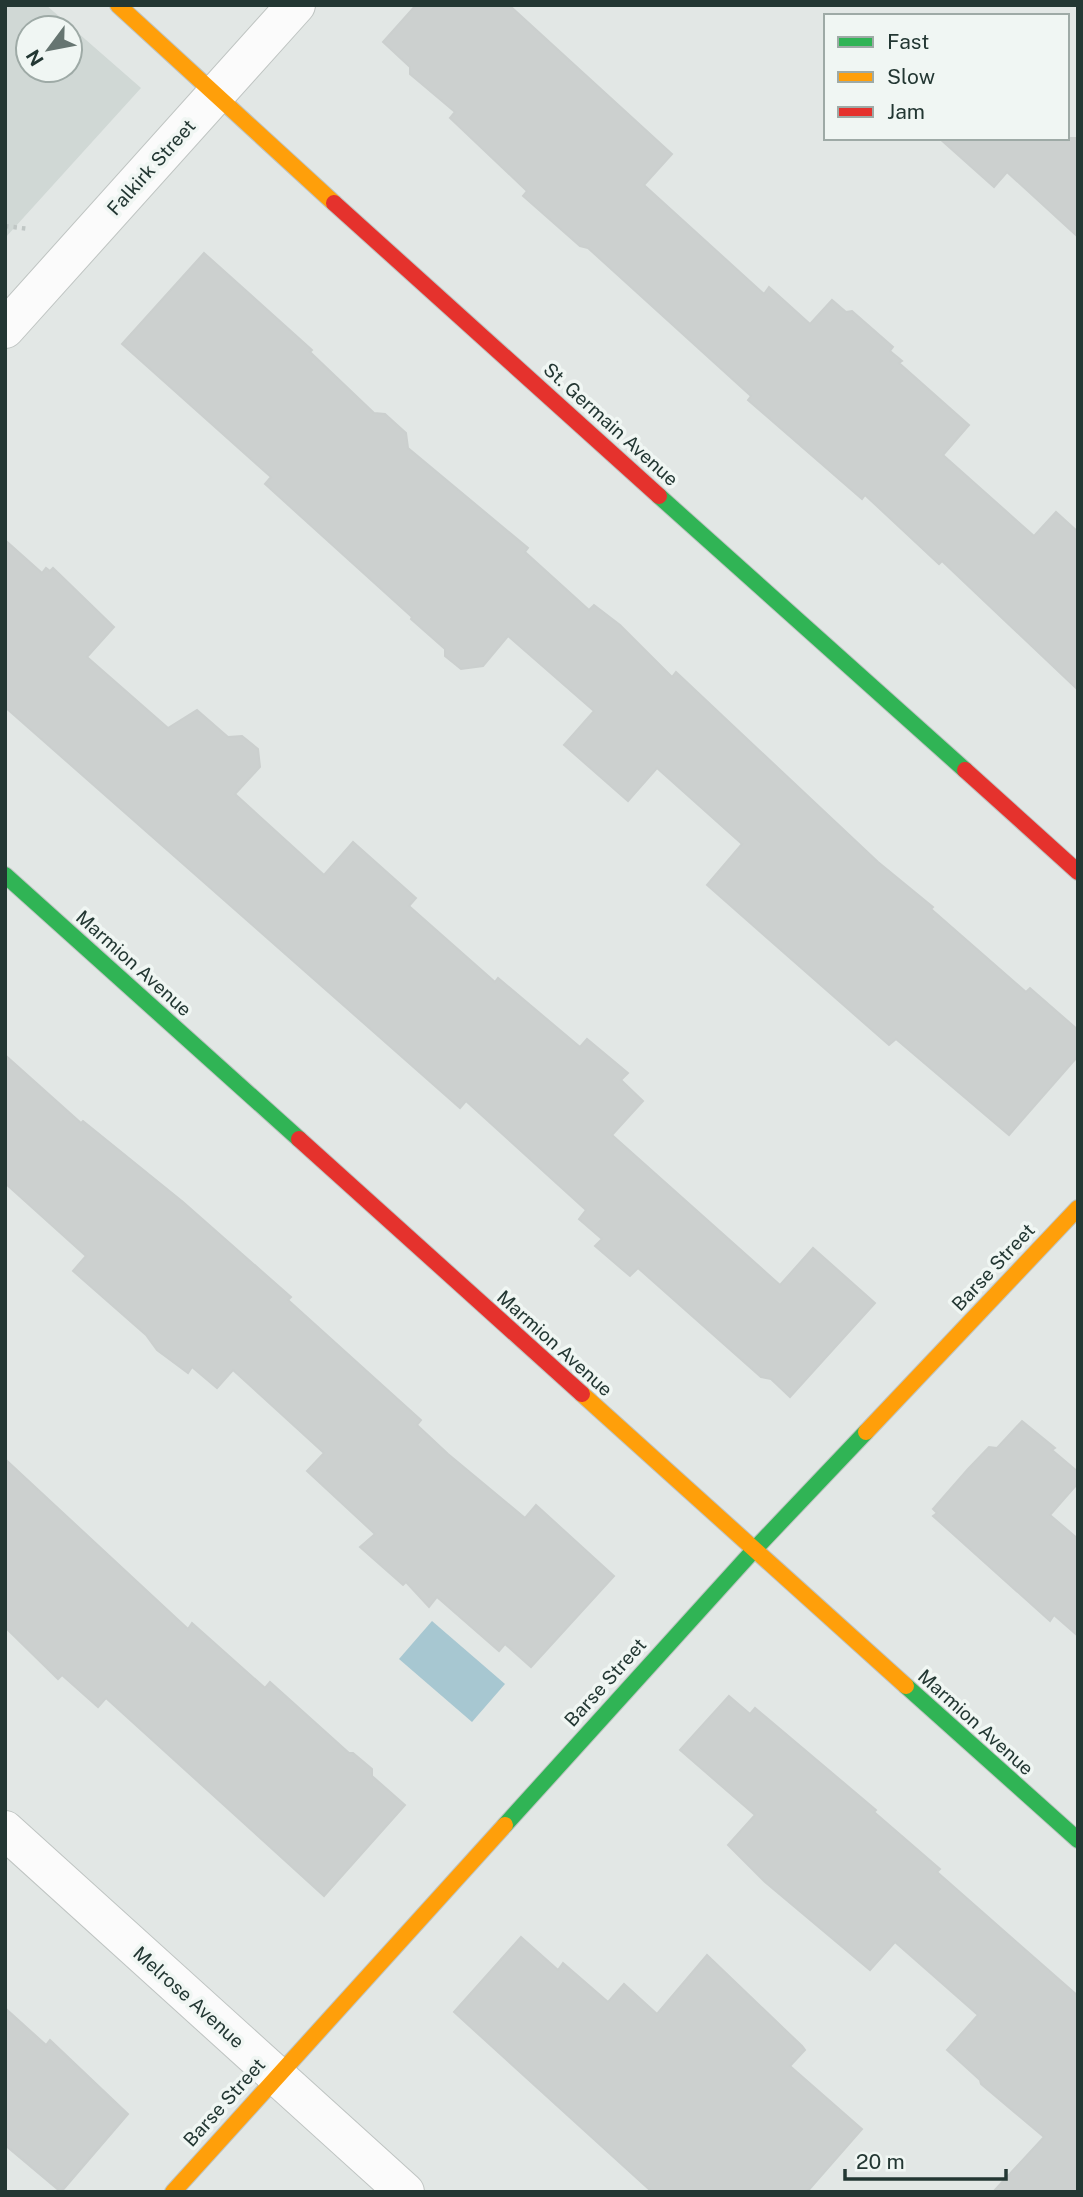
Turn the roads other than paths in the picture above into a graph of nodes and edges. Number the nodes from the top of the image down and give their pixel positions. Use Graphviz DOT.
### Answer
graph roads {
  1 [pos="118,5"];
  2 [pos="296,5"];
  3 [pos="215,96"];
  4 [pos="5,329"];
  5 [pos="1078,872"];
  6 [pos="5,875"];
  7 [pos="1078,1208"];
  8 [pos="753,1551"];
  9 [pos="5,1830"];
  10 [pos="1078,1840"];
  11 [pos="275,2076"];
  12 [pos="173,2192"];
  13 [pos="405,2192"];
  1 -- 3 [label="street, St. Germain Avenue"];
  2 -- 3 [label="street, Falkirk Street"];
  3 -- 4 [label="street, Falkirk Street"];
  3 -- 5 [label="street, St. Germain Avenue"];
  6 -- 8 [label="street, Marmion Avenue"];
  7 -- 8 [label="street, Barse Street"];
  8 -- 10 [label="street, Marmion Avenue"];
  8 -- 11 [label="street, Barse Street"];
  9 -- 11 [label="street, Melrose Avenue"];
  11 -- 12 [label="street, Barse Street"];
  11 -- 13 [label="street, Melrose Avenue"];
}
